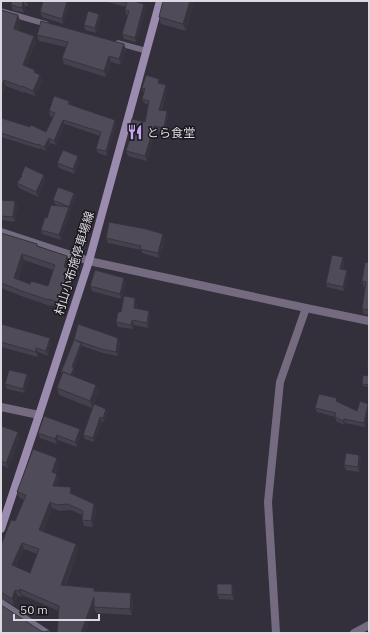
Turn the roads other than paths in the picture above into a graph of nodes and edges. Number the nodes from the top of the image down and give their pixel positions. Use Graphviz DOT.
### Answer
graph roads {
  1 [pos="160,1"];
  2 [pos="1,11"];
  3 [pos="55,26"];
  4 [pos="108,40"];
  5 [pos="147,51"];
  6 [pos="1,232"];
  7 [pos="89,261"];
  8 [pos="306,308"];
  9 [pos="369,321"];
  10 [pos="1,407"];
  11 [pos="39,415"];
  12 [pos="1,529"];
  13 [pos="1,603"];
  14 [pos="369,625"];
  15 [pos="46,633"];
  16 [pos="276,633"];
  17 [pos="354,633"];
  1 -- 5 [label="main road, 村山小布施停車場線"];
  2 -- 3 [label="lane"];
  4 -- 5 [label="lane"];
  5 -- 7 [label="main road, 村山小布施停車場線"];
  6 -- 7 [label="street"];
  7 -- 8 [label="street"];
  7 -- 11 [label="main road, 村山小布施停車場線"];
  8 -- 9 [label="street"];
  8 -- 16 [label="street"];
  10 -- 11 [label="street"];
  11 -- 12 [label="main road, 村山小布施停車場線"];
  13 -- 15 [label="street"];
  14 -- 17 [label="street"];
}
